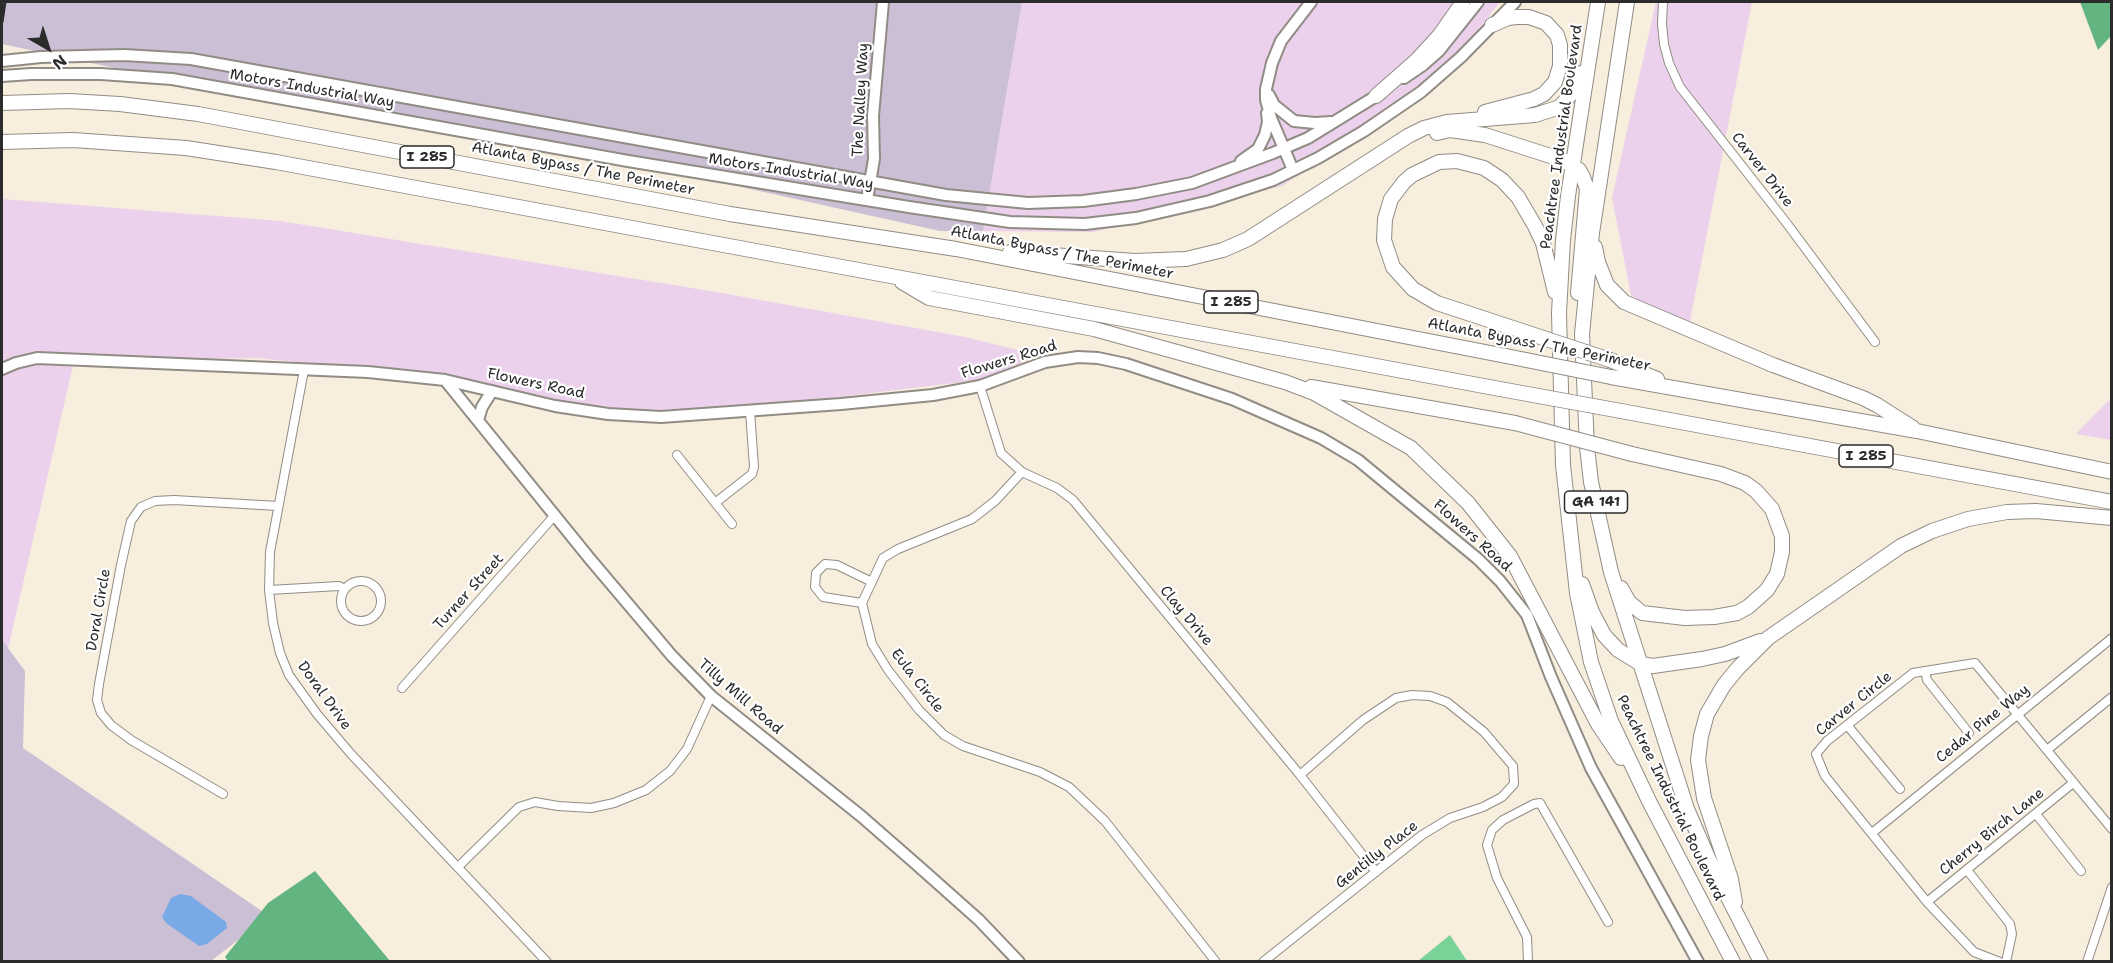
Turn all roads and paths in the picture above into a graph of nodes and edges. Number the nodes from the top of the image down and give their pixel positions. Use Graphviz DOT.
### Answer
graph roads {
  1 [pos="883,2"];
  2 [pos="1311,2"];
  3 [pos="1463,2"];
  4 [pos="1478,2"];
  5 [pos="1515,2"];
  6 [pos="1620,2"];
  7 [pos="1627,2"];
  8 [pos="1663,2"];
  9 [pos="1597,3"];
  10 [pos="1623,20"];
  11 [pos="1492,25"];
  12 [pos="1590,51"];
  13 [pos="2,61"];
  14 [pos="2,76"];
  15 [pos="1266,95"];
  16 [pos="1376,96"];
  17 [pos="2,103"];
  18 [pos="1334,122"];
  19 [pos="1447,122"];
  20 [pos="2,142"];
  21 [pos="1283,149"];
  22 [pos="1380,155"];
  23 [pos="1572,165"];
  24 [pos="1232,168"];
  25 [pos="1293,170"];
  26 [pos="871,182"];
  27 [pos="867,200"];
  28 [pos="1593,233"];
  29 [pos="956,249"];
  30 [pos="892,277"];
  31 [pos="1559,313"];
  32 [pos="1582,334"];
  33 [pos="1875,342"];
  34 [pos="2,369"];
  35 [pos="304,370"];
  36 [pos="445,380"];
  37 [pos="1285,382"];
  38 [pos="980,386"];
  39 [pos="1681,389"];
  40 [pos="492,391"];
  41 [pos="750,411"];
  42 [pos="478,420"];
  43 [pos="1917,431"];
  44 [pos="677,455"];
  45 [pos="1022,472"];
  46 [pos="2112,472"];
  47 [pos="715,502"];
  48 [pos="2112,502"];
  49 [pos="278,506"];
  50 [pos="555,515"];
  51 [pos="2112,518"];
  52 [pos="732,525"];
  53 [pos="1572,556"];
  54 [pos="1611,572"];
  55 [pos="872,582"];
  56 [pos="345,589"];
  57 [pos="269,590"];
  58 [pos="862,603"];
  59 [pos="1768,638"];
  60 [pos="2112,638"];
  61 [pos="1641,664"];
  62 [pos="1925,671"];
  63 [pos="402,688"];
  64 [pos="711,696"];
  65 [pos="2112,697"];
  66 [pos="2017,713"];
  67 [pos="1848,725"];
  68 [pos="1969,733"];
  69 [pos="2047,750"];
  70 [pos="1300,775"];
  71 [pos="2073,783"];
  72 [pos="1900,789"];
  73 [pos="223,794"];
  74 [pos="1649,801"];
  75 [pos="2036,814"];
  76 [pos="2112,828"];
  77 [pos="1872,833"];
  78 [pos="458,867"];
  79 [pos="1967,870"];
  80 [pos="2081,871"];
  81 [pos="1376,872"];
  82 [pos="2112,887"];
  83 [pos="1928,902"];
  84 [pos="1736,913"];
  85 [pos="1608,922"];
  86 [pos="547,962"];
  87 [pos="1019,962"];
  88 [pos="1215,962"];
  89 [pos="1263,962"];
  90 [pos="1528,962"];
  91 [pos="1698,962"];
  92 [pos="1733,962"];
  93 [pos="1761,962"];
  94 [pos="2000,962"];
  95 [pos="2006,962"];
  96 [pos="2087,962"];
  1 -- 26 [label="main road, The Nalley Way"];
  2 -- 15 [label="main road"];
  3 -- 16 [label="highway"];
  4 -- 16 [label="main road, Motors Industrial Way"];
  5 -- 11 [label="main road, Motors Industrial Way"];
  6 -- 10 [label="main road"];
  7 -- 10 [label="highway, Peachtree Industrial Boulevard / GA 141"];
  8 -- 33 [label="street, Carver Drive"];
  9 -- 12 [label="highway, Peachtree Industrial Boulevard / GA 141"];
  10 -- 28 [label="highway, Peachtree Industrial Boulevard / GA 141"];
  11 -- 19 [label="highway"];
  11 -- 25 [label="main road, Motors Industrial Way"];
  12 -- 19 [label="highway"];
  12 -- 23 [label="highway, Peachtree Industrial Boulevard / GA 141"];
  13 -- 26 [label="main road, Motors Industrial Way"];
  14 -- 27 [label="main road, Motors Industrial Way"];
  15 -- 18 [label="main road"];
  15 -- 21 [label="main road"];
  15 -- 24 [label="main road"];
  16 -- 18 [label="main road, Motors Industrial Way"];
  17 -- 29 [label="highway, Atlanta Bypass / The Perimeter / I 285"];
  18 -- 21 [label="main road, Motors Industrial Way"];
  19 -- 22 [label="highway"];
  20 -- 30 [label="highway, I 285"];
  21 -- 24 [label="main road, Motors Industrial Way"];
  21 -- 25 [label="main road"];
  22 -- 23 [label="highway"];
  22 -- 29 [label="highway"];
  23 -- 31 [label="highway, Peachtree Industrial Boulevard / GA 141"];
  23 -- 32 [label="highway"];
  24 -- 26 [label="main road, Motors Industrial Way"];
  25 -- 27 [label="main road, Motors Industrial Way"];
  26 -- 27 [label="main road, The Nalley Way"];
  28 -- 32 [label="highway, Peachtree Industrial Boulevard / GA 141"];
  28 -- 43 [label="highway"];
  29 -- 39 [label="highway, Atlanta Bypass / The Perimeter / I 285, bridge"];
  30 -- 37 [label="highway"];
  30 -- 48 [label="highway, I 285, bridge"];
  31 -- 39 [label="highway, bridge"];
  31 -- 53 [label="highway, Peachtree Industrial Boulevard / GA 141"];
  32 -- 54 [label="highway, Peachtree Industrial Boulevard / GA 141"];
  34 -- 35 [label="main road, Flowers Road"];
  35 -- 36 [label="main road, Flowers Road"];
  35 -- 49 [label="street, Doral Drive"];
  36 -- 40 [label="main road, Flowers Road"];
  36 -- 42 [label="main road, Tilly Mill Road"];
  37 -- 54 [label="highway, bridge"];
  37 -- 74 [label="highway"];
  38 -- 41 [label="main road, Flowers Road"];
  38 -- 45 [label="street, Clay Drive"];
  38 -- 91 [label="main road, Flowers Road"];
  39 -- 43 [label="highway, Atlanta Bypass / The Perimeter / I 285"];
  40 -- 41 [label="main road, Flowers Road"];
  40 -- 42 [label="main road"];
  41 -- 47 [label="street"];
  42 -- 50 [label="main road, Tilly Mill Road"];
  43 -- 46 [label="highway, Atlanta Bypass / The Perimeter / I 285"];
  44 -- 47 [label="street"];
  45 -- 55 [label="street"];
  45 -- 70 [label="street, Clay Drive"];
  47 -- 52 [label="street"];
  49 -- 57 [label="street, Doral Drive"];
  49 -- 73 [label="street, Doral Circle"];
  50 -- 63 [label="street, Turner Street"];
  50 -- 64 [label="main road, Tilly Mill Road"];
  51 -- 59 [label="highway"];
  53 -- 61 [label="highway"];
  53 -- 74 [label="highway, Peachtree Industrial Boulevard / GA 141"];
  54 -- 61 [label="highway, Peachtree Industrial Boulevard / GA 141"];
  55 -- 58 [label="street"];
  55 -- 58 [label="street"];
  56 -- 56 [label="street"];
  56 -- 57 [label="street"];
  57 -- 78 [label="street, Doral Drive"];
  58 -- 88 [label="street, Eula Circle"];
  59 -- 61 [label="highway"];
  59 -- 84 [label="highway"];
  60 -- 66 [label="street, Cedar Pine Way"];
  61 -- 84 [label="highway, Peachtree Industrial Boulevard / GA 141"];
  62 -- 66 [label="street, Carver Circle"];
  62 -- 67 [label="street, Carver Circle"];
  62 -- 68 [label="street"];
  64 -- 78 [label="street"];
  64 -- 87 [label="main road, Tilly Mill Road"];
  65 -- 69 [label="street"];
  66 -- 69 [label="street, Carver Circle"];
  66 -- 77 [label="street, Cedar Pine Way"];
  67 -- 72 [label="street"];
  67 -- 77 [label="street, Carver Circle"];
  69 -- 71 [label="street, Carver Circle"];
  70 -- 81 [label="street, Clay Drive"];
  70 -- 81 [label="street, Gentilly Place"];
  71 -- 75 [label="street, Cherry Birch Lane"];
  71 -- 76 [label="street, Carver Circle"];
  74 -- 92 [label="highway, Peachtree Industrial Boulevard / GA 141"];
  75 -- 79 [label="street, Cherry Birch Lane"];
  75 -- 80 [label="street"];
  77 -- 83 [label="street, Carver Circle"];
  78 -- 86 [label="street, Doral Drive"];
  79 -- 83 [label="street, Cherry Birch Lane"];
  79 -- 95 [label="street"];
  81 -- 89 [label="street, Gentilly Place"];
  82 -- 96 [label="street"];
  83 -- 94 [label="street, Carver Circle"];
  84 -- 93 [label="highway, Peachtree Industrial Boulevard / GA 141"];
  85 -- 90 [label="street"];
}
